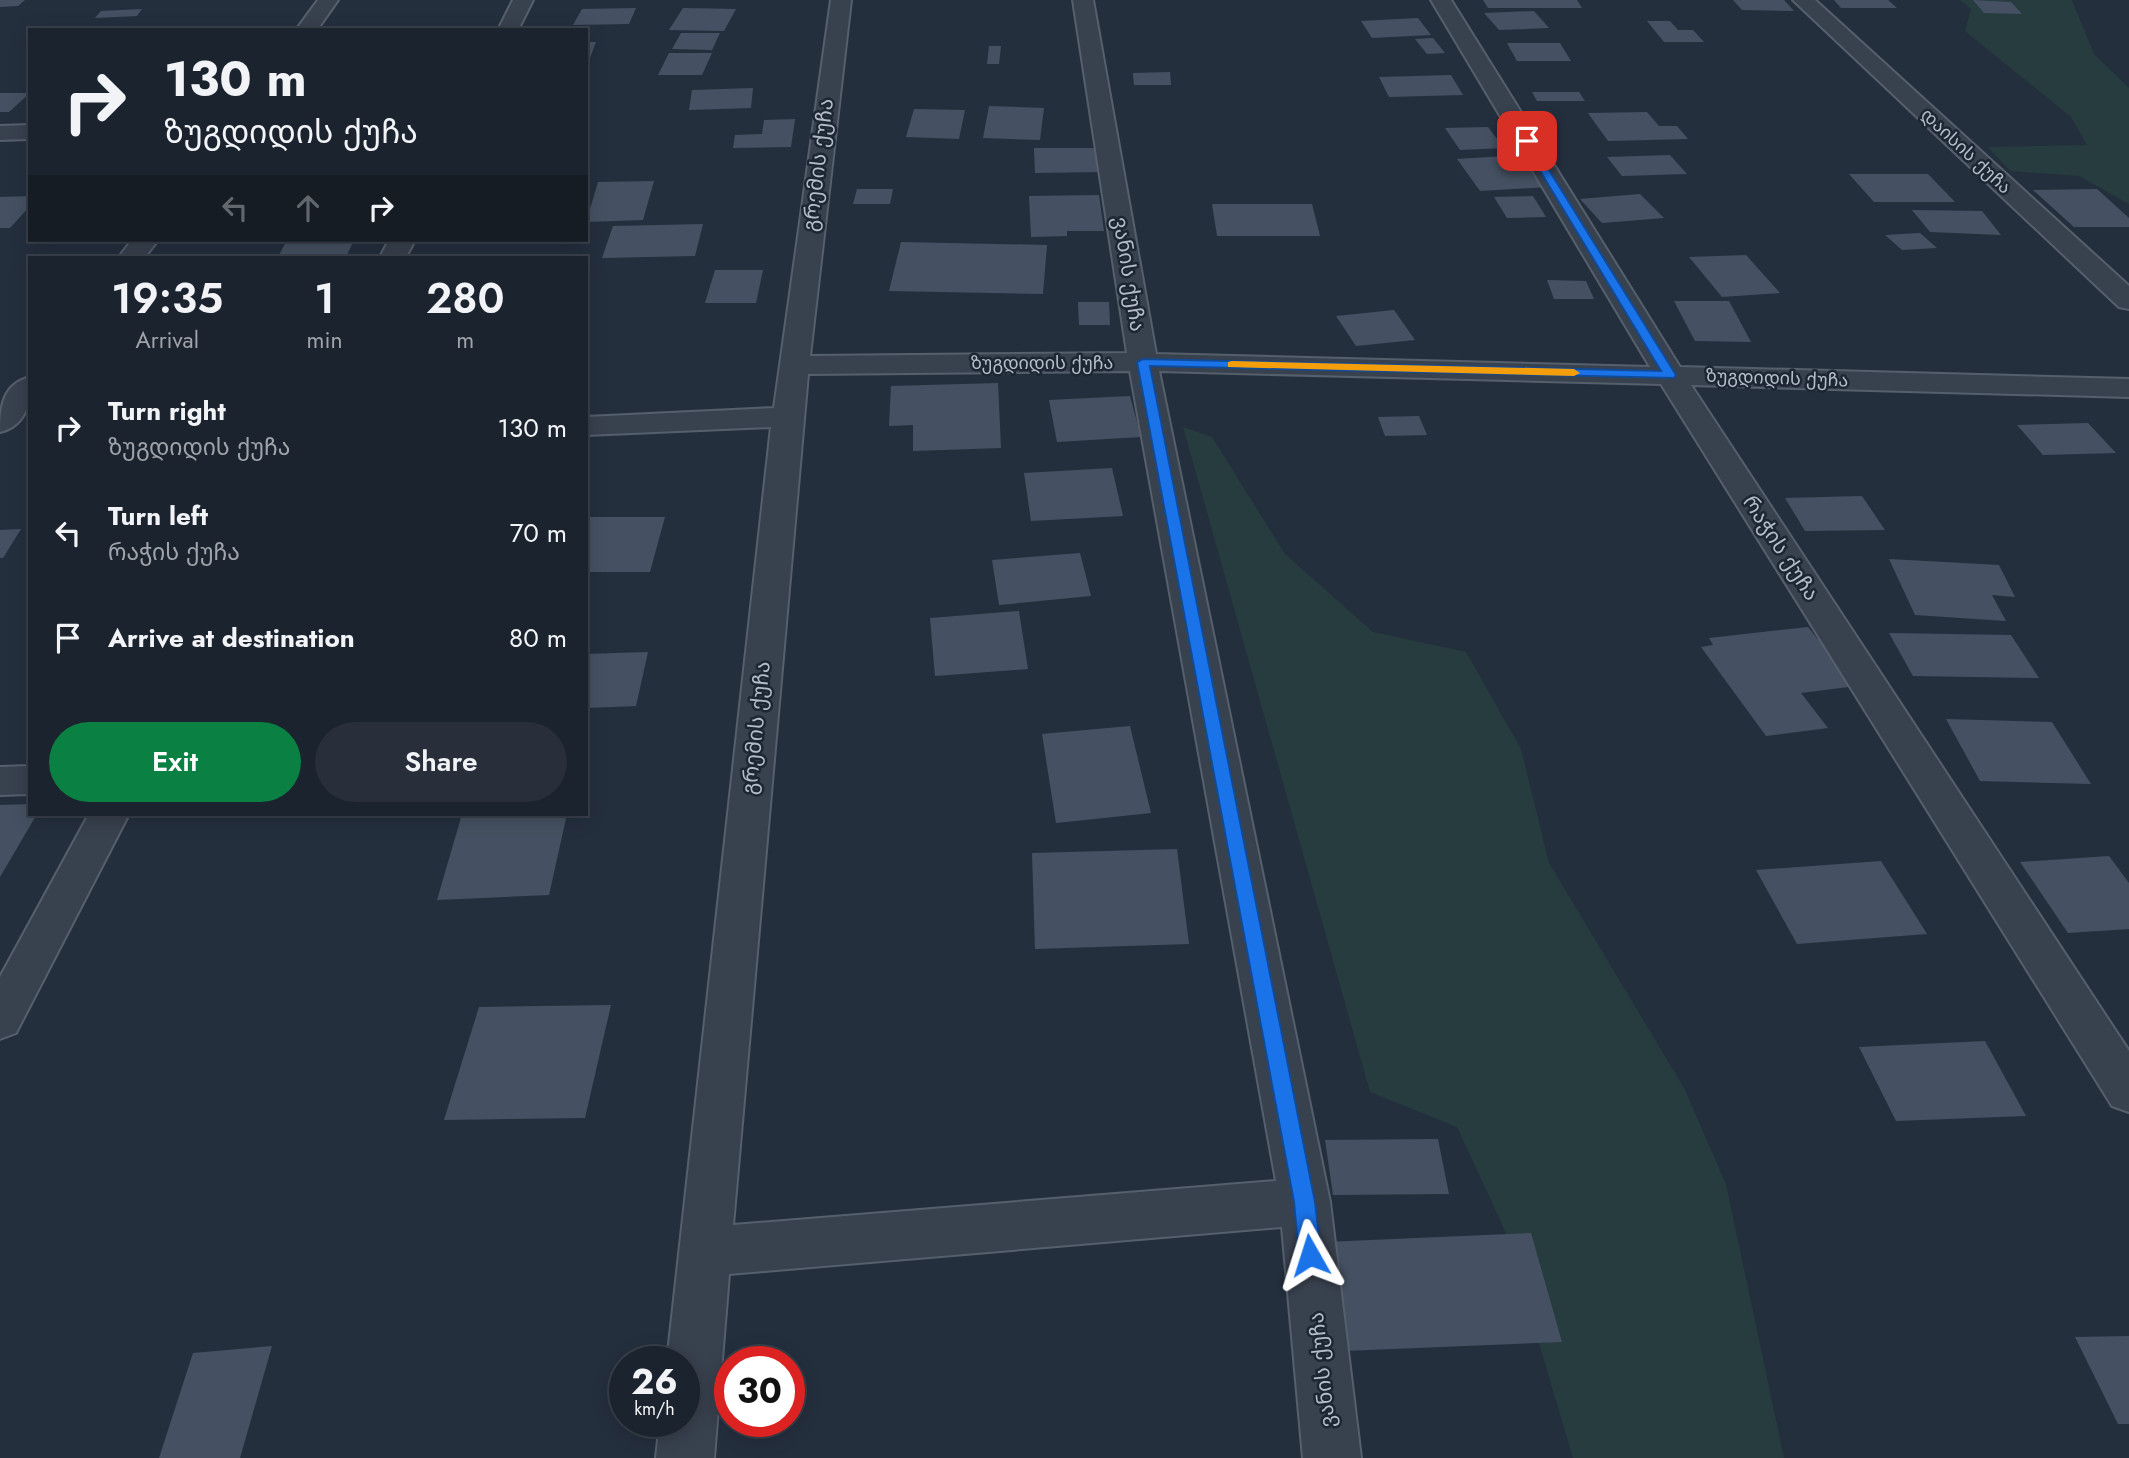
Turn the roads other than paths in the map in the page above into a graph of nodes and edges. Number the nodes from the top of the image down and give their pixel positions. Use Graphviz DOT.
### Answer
graph roads {
  1 [pos="328,0"];
  2 [pos="523,0"];
  3 [pos="841,0"];
  4 [pos="1083,0"];
  5 [pos="1441,0"];
  6 [pos="1803,0"];
  7 [pos="307,28"];
  8 [pos="509,28"];
  9 [pos="28,132"];
  10 [pos="0,133"];
  11 [pos="143,242"];
  12 [pos="133,256"];
  13 [pos="2129,301"];
  14 [pos="1143,362"];
  15 [pos="795,365"];
  16 [pos="1670,375"];
  17 [pos="28,388"];
  18 [pos="2129,388"];
  19 [pos="788,416"];
  20 [pos="0,423"];
  21 [pos="588,426"];
  22 [pos="28,780"];
  23 [pos="0,781"];
  24 [pos="108,816"];
  25 [pos="0,1020"];
  26 [pos="2129,1091"];
  27 [pos="1305,1202"];
  28 [pos="705,1252"];
  29 [pos="685,1458"];
  30 [pos="1332,1458"];
  1 -- 7 [label="street"];
  2 -- 8 [label="street"];
  3 -- 15 [label="street, გრემის ქუჩა"];
  4 -- 14 [label="street, ვანის ქუჩა"];
  5 -- 16 [label="street, რაჭის ქუჩა"];
  6 -- 13 [label="street, დაისის ქუჩა"];
  9 -- 10 [label="street"];
  11 -- 12 [label="street"];
  14 -- 15 [label="street, ზუგდიდის ქუჩა"];
  14 -- 16 [label="street, ზუგდიდის ქუჩა"];
  14 -- 27 [label="street, ვანის ქუჩა"];
  15 -- 19 [label="street, გრემის ქუჩა"];
  16 -- 18 [label="street, ზუგდიდის ქუჩა"];
  16 -- 26 [label="street, რაჭის ქუჩა"];
  17 -- 20 [label="street"];
  19 -- 21 [label="street"];
  19 -- 28 [label="street, გრემის ქუჩა"];
  22 -- 23 [label="street"];
  24 -- 25 [label="street"];
  27 -- 28 [label="street"];
  27 -- 30 [label="street, ვანის ქუჩა"];
  28 -- 29 [label="street, გრემის ქუჩა"];
}
